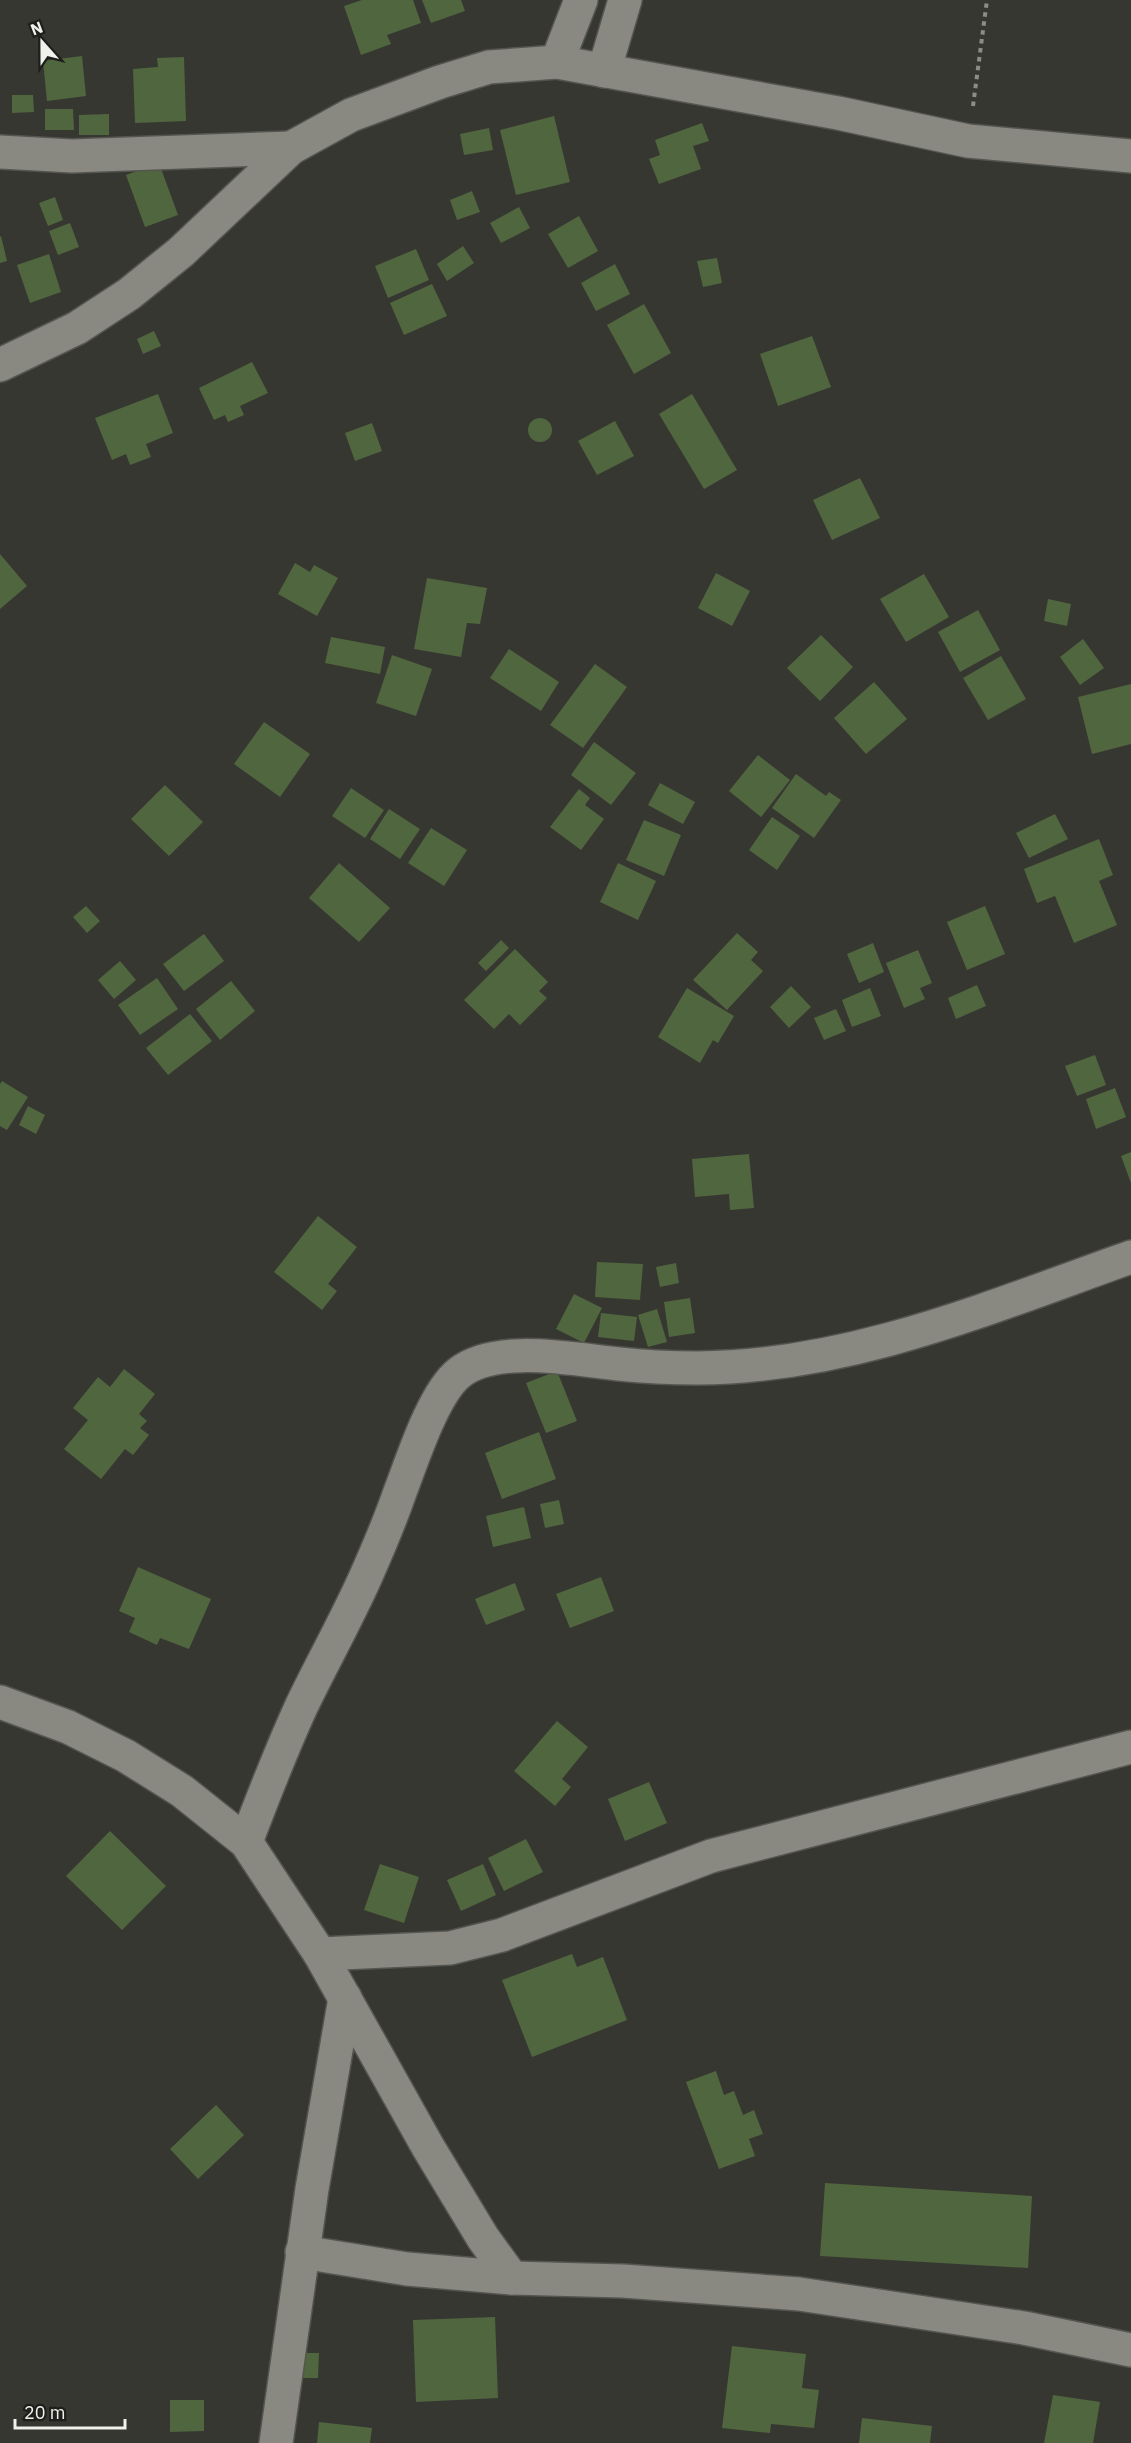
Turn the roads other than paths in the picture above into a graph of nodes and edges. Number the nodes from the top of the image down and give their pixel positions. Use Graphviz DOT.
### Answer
graph roads {
  1 [pos="580,0"];
  2 [pos="625,0"];
  3 [pos="557,62"];
  4 [pos="604,71"];
  5 [pos="291,148"];
  6 [pos="0,152"];
  7 [pos="1131,156"];
  8 [pos="0,365"];
  9 [pos="1131,1257"];
  10 [pos="0,1702"];
  11 [pos="1131,1747"];
  12 [pos="246,1842"];
  13 [pos="320,1954"];
  14 [pos="345,1998"];
  15 [pos="302,2252"];
  16 [pos="512,2278"];
  17 [pos="1131,2350"];
  18 [pos="276,2443"];
  1 -- 3 [label="street"];
  2 -- 4 [label="street"];
  3 -- 4 [label="street"];
  3 -- 5 [label="street"];
  4 -- 7 [label="street"];
  5 -- 6 [label="street"];
  5 -- 8 [label="street"];
  9 -- 12 [label="street"];
  10 -- 12 [label="street"];
  11 -- 13 [label="street"];
  12 -- 13 [label="street"];
  13 -- 14 [label="street"];
  14 -- 15 [label="street"];
  14 -- 16 [label="street"];
  15 -- 16 [label="street"];
  15 -- 18 [label="street"];
  16 -- 17 [label="street"];
}
